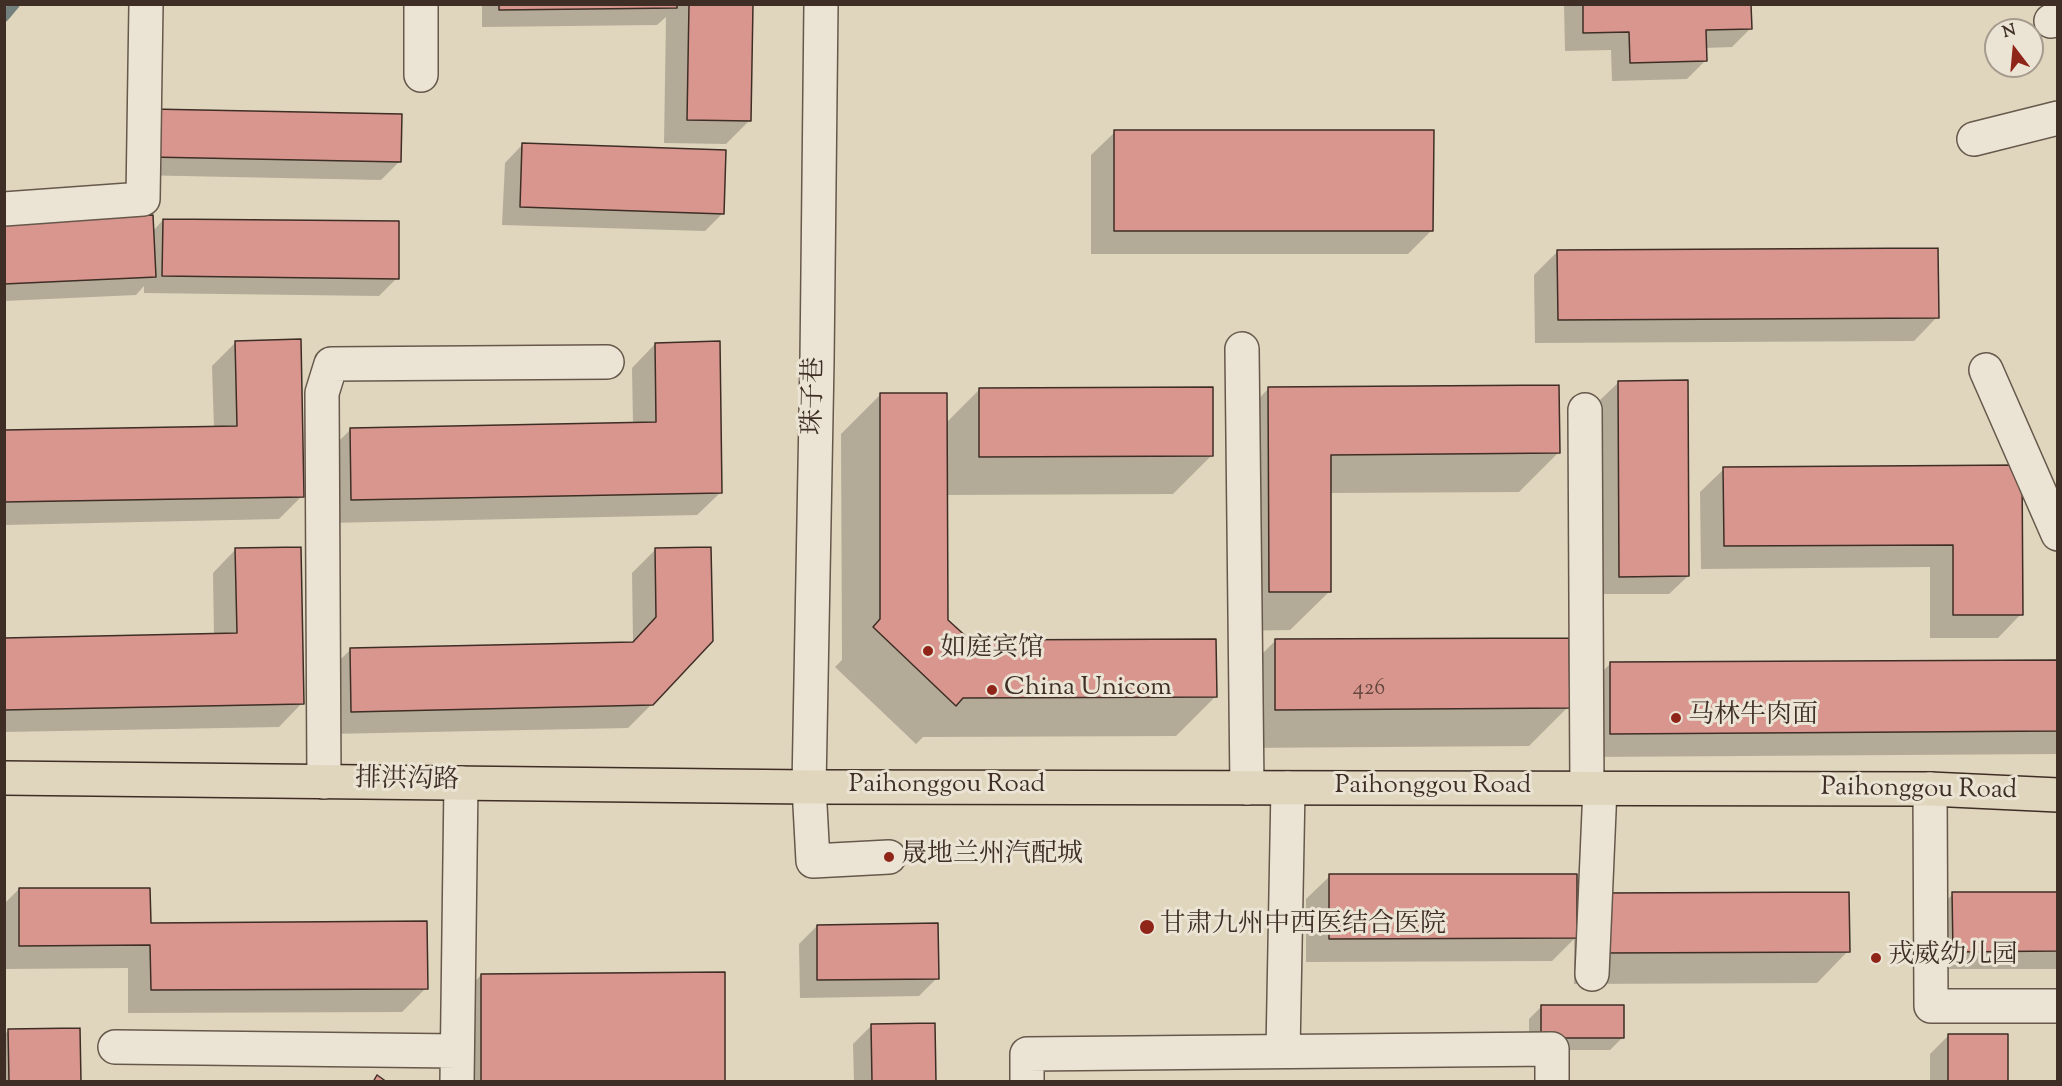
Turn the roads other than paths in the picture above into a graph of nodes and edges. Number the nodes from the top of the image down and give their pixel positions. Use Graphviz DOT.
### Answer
graph roads {
  1 [pos="146,4"];
  2 [pos="421,4"];
  3 [pos="821,4"];
  4 [pos="421,75"];
  5 [pos="2058,118"];
  6 [pos="1974,139"];
  7 [pos="4,209"];
  8 [pos="1242,349"];
  9 [pos="607,362"];
  10 [pos="1986,370"];
  11 [pos="1585,410"];
  12 [pos="2058,534"];
  13 [pos="4,778"];
  14 [pos="324,782"];
  15 [pos="461,783"];
  16 [pos="809,786"];
  17 [pos="1247,788"];
  18 [pos="1288,788"];
  19 [pos="1594,788"];
  20 [pos="1930,789"];
  21 [pos="2058,795"];
  22 [pos="889,857"];
  23 [pos="1592,974"];
  24 [pos="2058,1005"];
  25 [pos="115,1047"];
  26 [pos="1283,1051"];
  27 [pos="457,1066"];
  28 [pos="1028,1082"];
  29 [pos="1552,1082"];
  1 -- 7 [label="street"];
  2 -- 4 [label="street"];
  3 -- 16 [label="street, 珠子巷"];
  5 -- 6 [label="street"];
  8 -- 17 [label="street"];
  9 -- 14 [label="street"];
  10 -- 12 [label="street"];
  11 -- 19 [label="street"];
  13 -- 14 [label="main road, 排洪沟路"];
  14 -- 15 [label="main road, 排洪沟路"];
  15 -- 16 [label="main road, 排洪沟路"];
  15 -- 27 [label="street"];
  16 -- 17 [label="main road, Paihonggou Road"];
  16 -- 22 [label="street, 珠子巷"];
  17 -- 18 [label="main road, Paihonggou Road"];
  18 -- 19 [label="main road, Paihonggou Road"];
  18 -- 26 [label="street"];
  19 -- 20 [label="main road, Paihonggou Road"];
  19 -- 23 [label="street"];
  20 -- 21 [label="main road, Paihonggou Road"];
  20 -- 24 [label="street"];
  25 -- 27 [label="street"];
  26 -- 28 [label="street"];
  26 -- 29 [label="street"];
}
